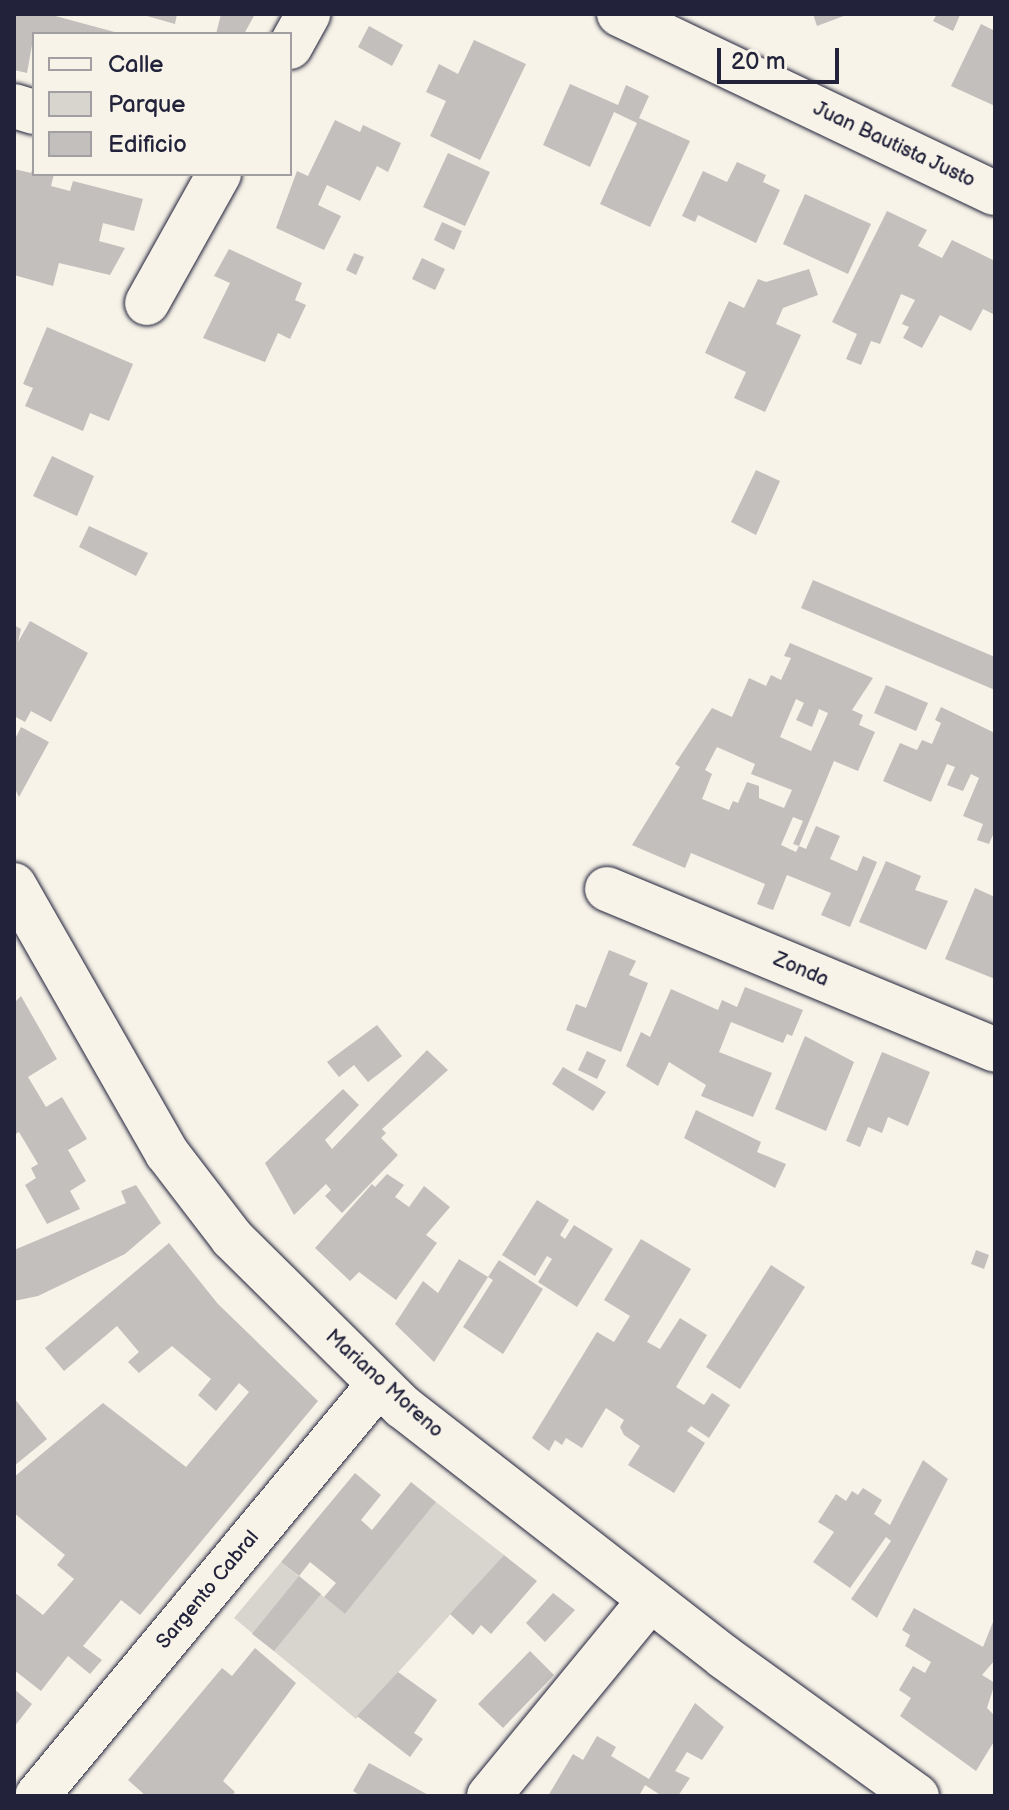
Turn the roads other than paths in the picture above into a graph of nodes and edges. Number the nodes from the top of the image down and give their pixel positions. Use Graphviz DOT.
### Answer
graph roads {
  1 [pos="308,14"];
  2 [pos="619,14"];
  3 [pos="684,28"];
  4 [pos="292,43"];
  5 [pos="218,176"];
  6 [pos="995,193"];
  7 [pos="147,303"];
  8 [pos="14,885"];
  9 [pos="607,889"];
  10 [pos="995,1050"];
  11 [pos="379,1384"];
  12 [pos="650,1600"];
  13 [pos="37,1796"];
  14 [pos="489,1796"];
  15 [pos="917,1796"];
  1 -- 4 [label="street"];
  2 -- 3 [label="street, Juan Bautista Justo"];
  3 -- 6 [label="street, Juan Bautista Justo"];
  5 -- 7 [label="street"];
  8 -- 11 [label="street, Mariano Moreno"];
  9 -- 10 [label="street, Zonda"];
  11 -- 12 [label="street, Mariano Moreno"];
  11 -- 13 [label="street, Sargento Cabral"];
  12 -- 14 [label="street"];
  12 -- 15 [label="street, Mariano Moreno"];
}
